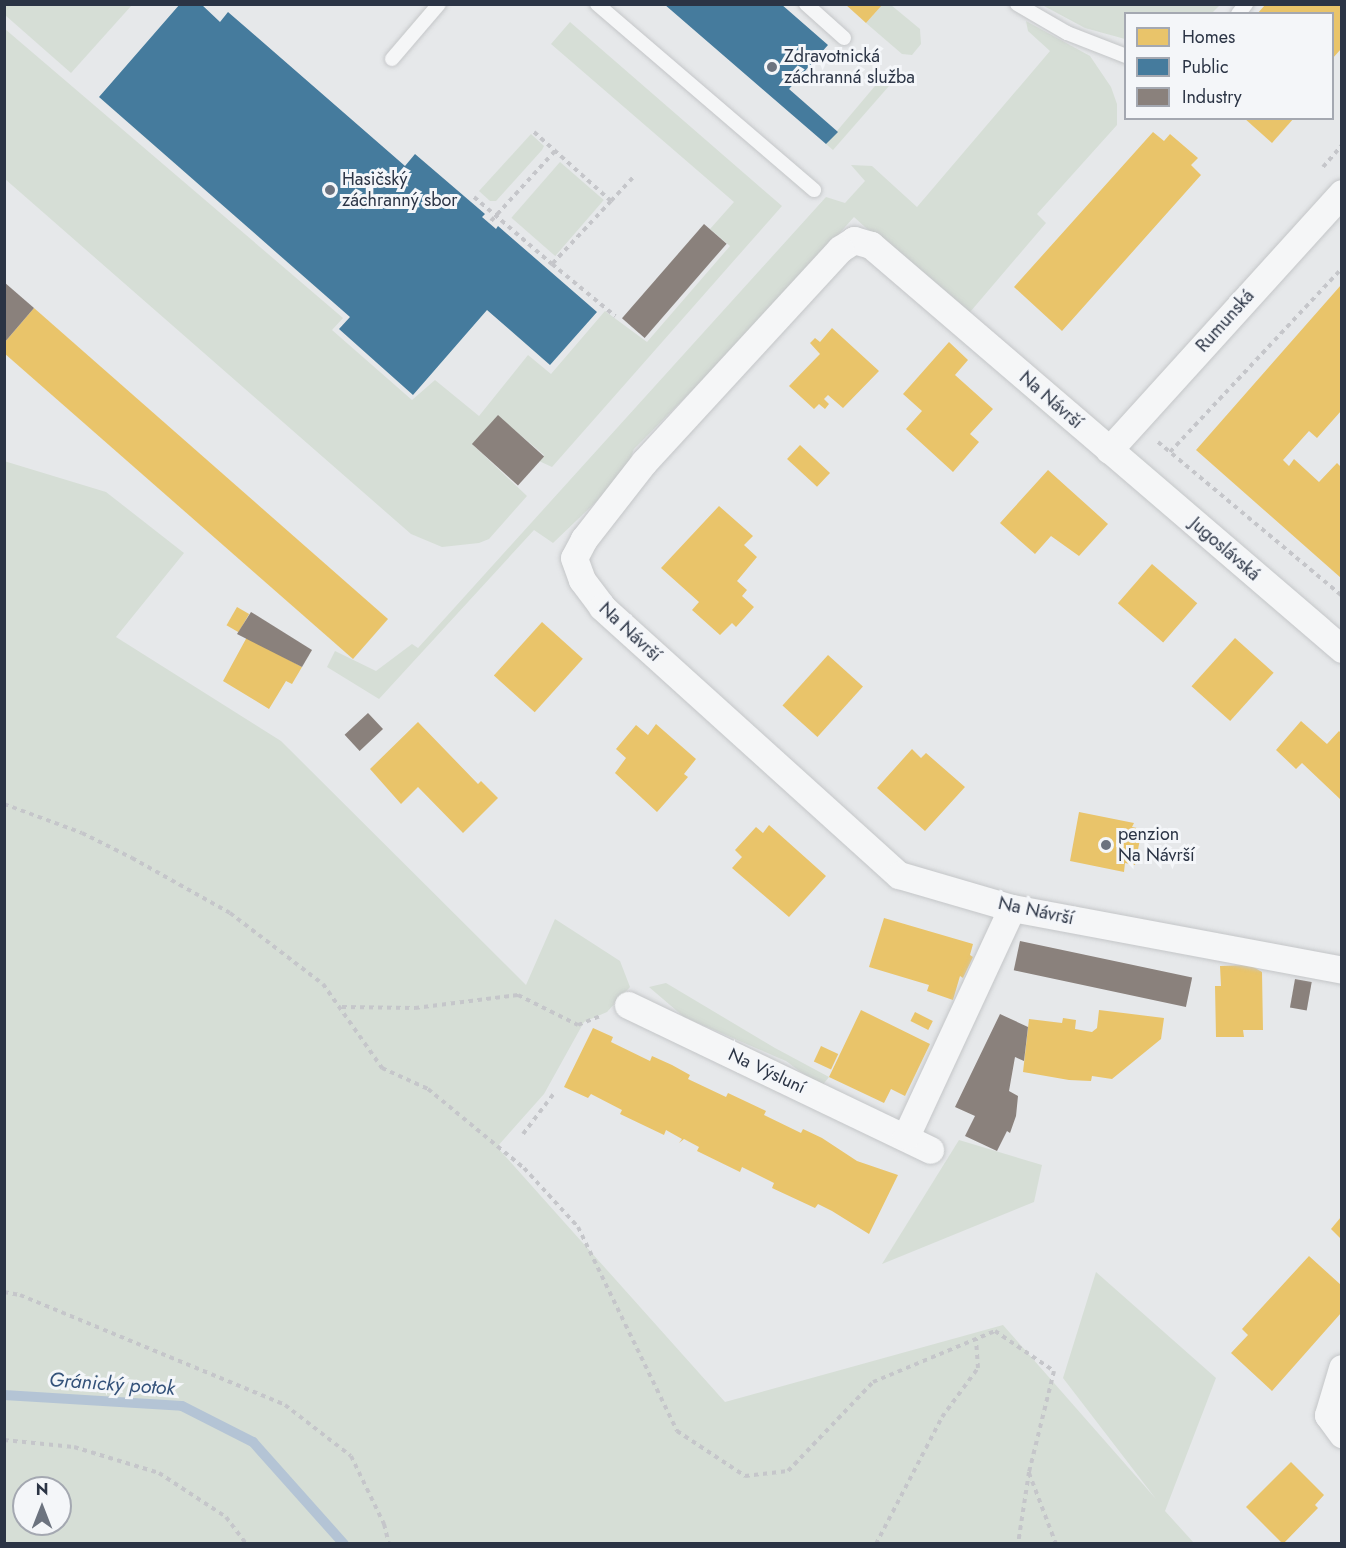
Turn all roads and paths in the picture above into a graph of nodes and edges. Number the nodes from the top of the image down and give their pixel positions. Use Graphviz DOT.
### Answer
graph roads {
  1 [pos="439,4"];
  2 [pos="597,4"];
  3 [pos="806,4"];
  4 [pos="1017,4"];
  5 [pos="844,38"];
  6 [pos="1124,56"];
  7 [pos="392,59"];
  8 [pos="534,132"];
  9 [pos="555,151"];
  10 [pos="633,177"];
  11 [pos="814,190"];
  12 [pos="1341,193"];
  13 [pos="474,197"];
  14 [pos="611,201"];
  15 [pos="496,215"];
  16 [pos="491,221"];
  17 [pos="552,264"];
  18 [pos="1341,268"];
  19 [pos="615,316"];
  20 [pos="1133,423"];
  21 [pos="1109,450"];
  22 [pos="1170,452"];
  23 [pos="1341,596"];
  24 [pos="1341,649"];
  25 [pos="4,804"];
  26 [pos="1012,908"];
  27 [pos="1341,970"];
  28 [pos="628,1005"];
  29 [pos="342,1007"];
  30 [pos="555,1092"];
  31 [pos="523,1134"];
  32 [pos="906,1136"];
  33 [pos="930,1150"];
  34 [pos="4,1292"];
  35 [pos="976,1339"];
  36 [pos="1341,1368"];
  37 [pos="1341,1434"];
  38 [pos="4,1440"];
  39 [pos="1029,1472"];
  40 [pos="246,1544"];
  41 [pos="389,1544"];
  42 [pos="876,1544"];
  43 [pos="1018,1544"];
  44 [pos="1056,1544"];
  1 -- 7 [label="lane"];
  2 -- 11 [label="lane"];
  3 -- 5 [label="lane"];
  4 -- 6 [label="lane"];
  8 -- 9 [label="path"];
  9 -- 14 [label="path"];
  9 -- 15 [label="path"];
  10 -- 14 [label="path"];
  12 -- 20 [label="street, Rumunská"];
  13 -- 15 [label="path"];
  14 -- 17 [label="path"];
  15 -- 16 [label="path"];
  15 -- 17 [label="path"];
  17 -- 19 [label="path"];
  18 -- 22 [label="path"];
  20 -- 21 [label="street, Rumunská"];
  20 -- 22 [label="path"];
  21 -- 24 [label="street, Jugoslávská"];
  21 -- 26 [label="street, Na Návrší"];
  22 -- 23 [label="path"];
  25 -- 29 [label="path"];
  26 -- 27 [label="street, Na Návrší"];
  26 -- 32 [label="street"];
  28 -- 29 [label="path"];
  28 -- 32 [label="street, Na Výsluní"];
  29 -- 35 [label="path"];
  30 -- 31 [label="path"];
  32 -- 33 [label="street, Na Výsluní"];
  34 -- 41 [label="path"];
  35 -- 39 [label="path"];
  35 -- 42 [label="path"];
  36 -- 37 [label="street"];
  38 -- 40 [label="path"];
  39 -- 43 [label="path"];
  39 -- 44 [label="path"];
}
